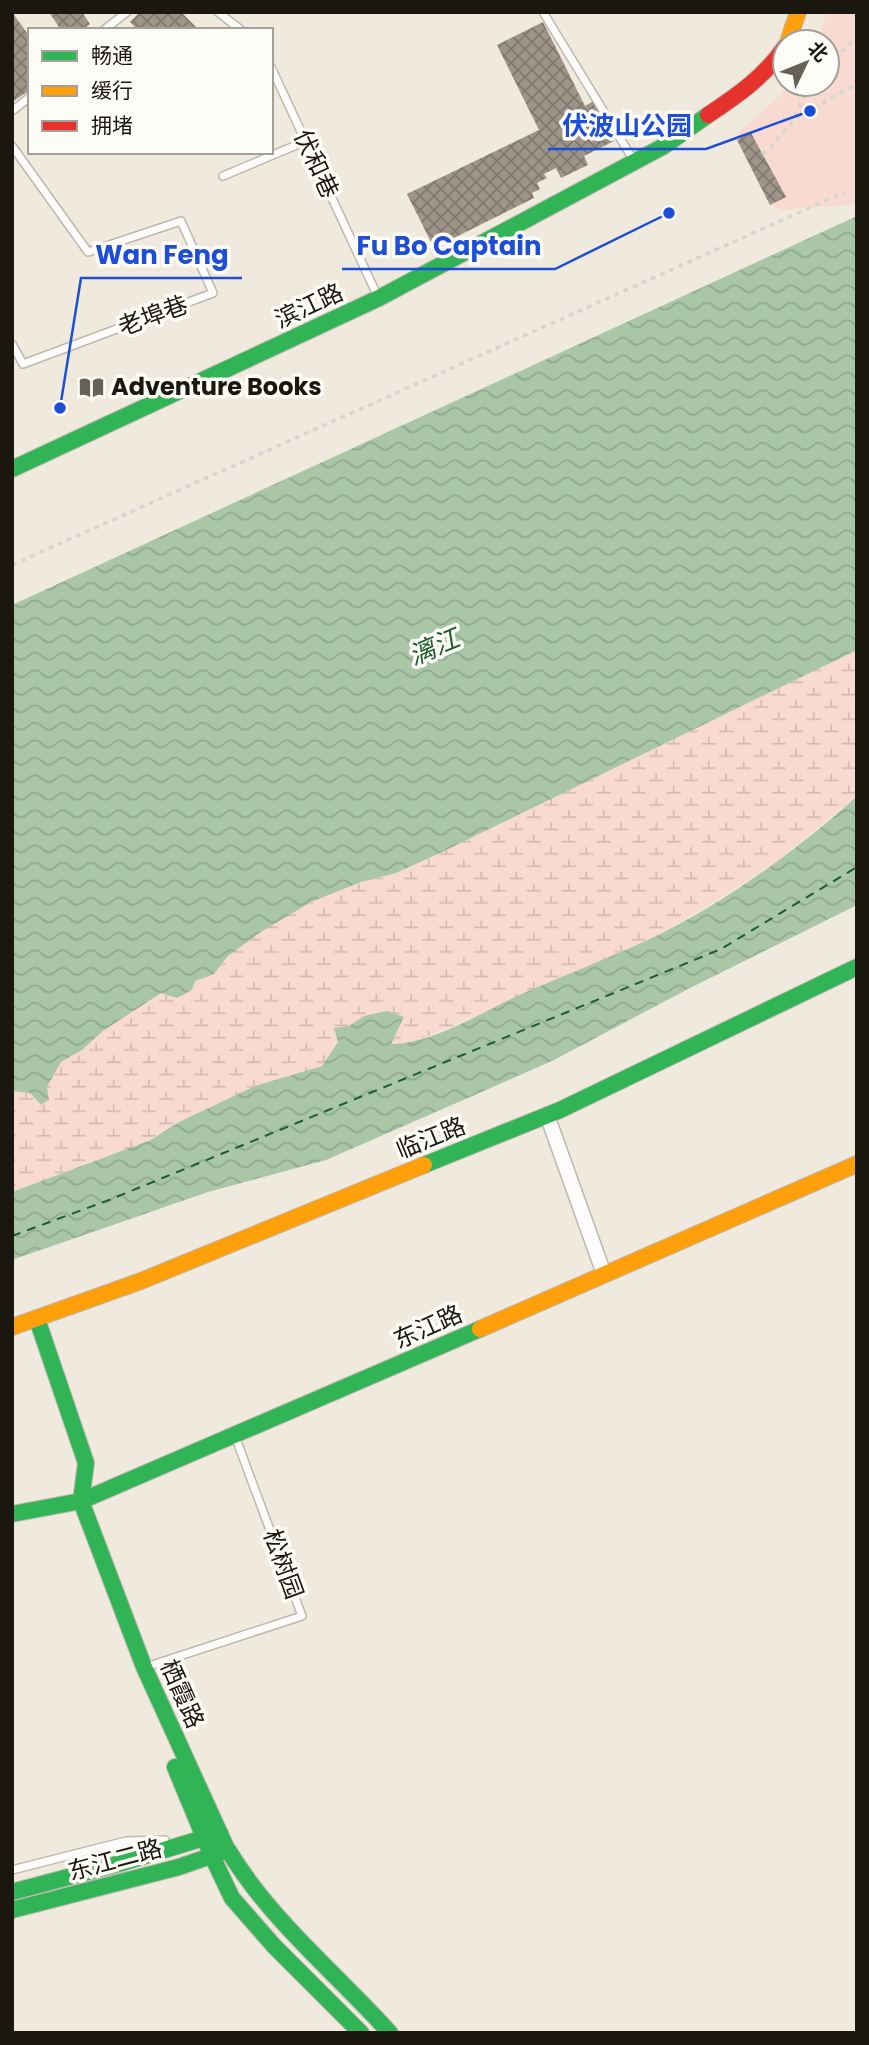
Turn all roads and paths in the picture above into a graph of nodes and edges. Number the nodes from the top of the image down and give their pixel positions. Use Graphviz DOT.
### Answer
graph roads {
  1 [pos="127,12"];
  2 [pos="218,12"];
  3 [pos="543,12"];
  4 [pos="857,22"];
  5 [pos="107,28"];
  6 [pos="238,28"];
  7 [pos="857,30"];
  8 [pos="857,37"];
  9 [pos="841,52"];
  10 [pos="771,67"];
  11 [pos="273,71"];
  12 [pos="857,85"];
  13 [pos="803,98"];
  14 [pos="28,99"];
  15 [pos="12,111"];
  16 [pos="795,118"];
  17 [pos="306,141"];
  18 [pos="12,146"];
  19 [pos="762,153"];
  20 [pos="634,162"];
  21 [pos="223,176"];
  22 [pos="845,192"];
  23 [pos="379,298"];
  24 [pos="12,344"];
  25 [pos="12,469"];
  26 [pos="12,565"];
  27 [pos="857,967"];
  28 [pos="547,1115"];
  29 [pos="857,1164"];
  30 [pos="604,1274"];
  31 [pos="37,1319"];
  32 [pos="12,1327"];
  33 [pos="235,1436"];
  34 [pos="74,1502"];
  35 [pos="12,1514"];
  36 [pos="144,1667"];
  37 [pos="212,1836"];
  38 [pos="228,1850"];
  39 [pos="212,1856"];
  40 [pos="12,1870"];
  41 [pos="12,1892"];
  42 [pos="12,1910"];
  43 [pos="361,2033"];
  44 [pos="390,2033"];
  1 -- 5 [label="lane"];
  2 -- 6 [label="lane"];
  3 -- 20 [label="lane"];
  4 -- 7 [label="path"];
  8 -- 9 [label="path"];
  10 -- 20 [label="street, 滨江路"];
  11 -- 17 [label="lane, 伏和巷"];
  12 -- 16 [label="path"];
  13 -- 16 [label="path"];
  14 -- 15 [label="lane"];
  16 -- 19 [label="path"];
  17 -- 21 [label="lane"];
  17 -- 23 [label="lane, 伏和巷"];
  18 -- 24 [label="lane, 老埠巷"];
  20 -- 23 [label="street, 滨江路"];
  22 -- 26 [label="path"];
  23 -- 25 [label="street, 滨江路"];
  27 -- 28 [label="street, 临江路"];
  28 -- 30 [label="street"];
  28 -- 31 [label="street, 临江路"];
  29 -- 30 [label="street, 东江路"];
  30 -- 33 [label="street, 东江路"];
  31 -- 32 [label="street, 临江路"];
  31 -- 34 [label="street, 栖霞路"];
  33 -- 34 [label="street, 东江路"];
  33 -- 36 [label="lane, 松树园"];
  34 -- 35 [label="street, 东江路"];
  34 -- 36 [label="street, 栖霞路"];
  34 -- 37 [label="street, 栖霞路"];
  36 -- 37 [label="street, 栖霞路"];
  37 -- 38 [label="street, 栖霞路"];
  37 -- 39 [label="street, 栖霞路"];
  37 -- 40 [label="lane"];
  37 -- 41 [label="street, 东江二路"];
  38 -- 39 [label="street, 东江二路"];
  38 -- 44 [label="street, 栖霞路"];
  39 -- 42 [label="street, 东江二路"];
  39 -- 43 [label="street, 栖霞路"];
}
